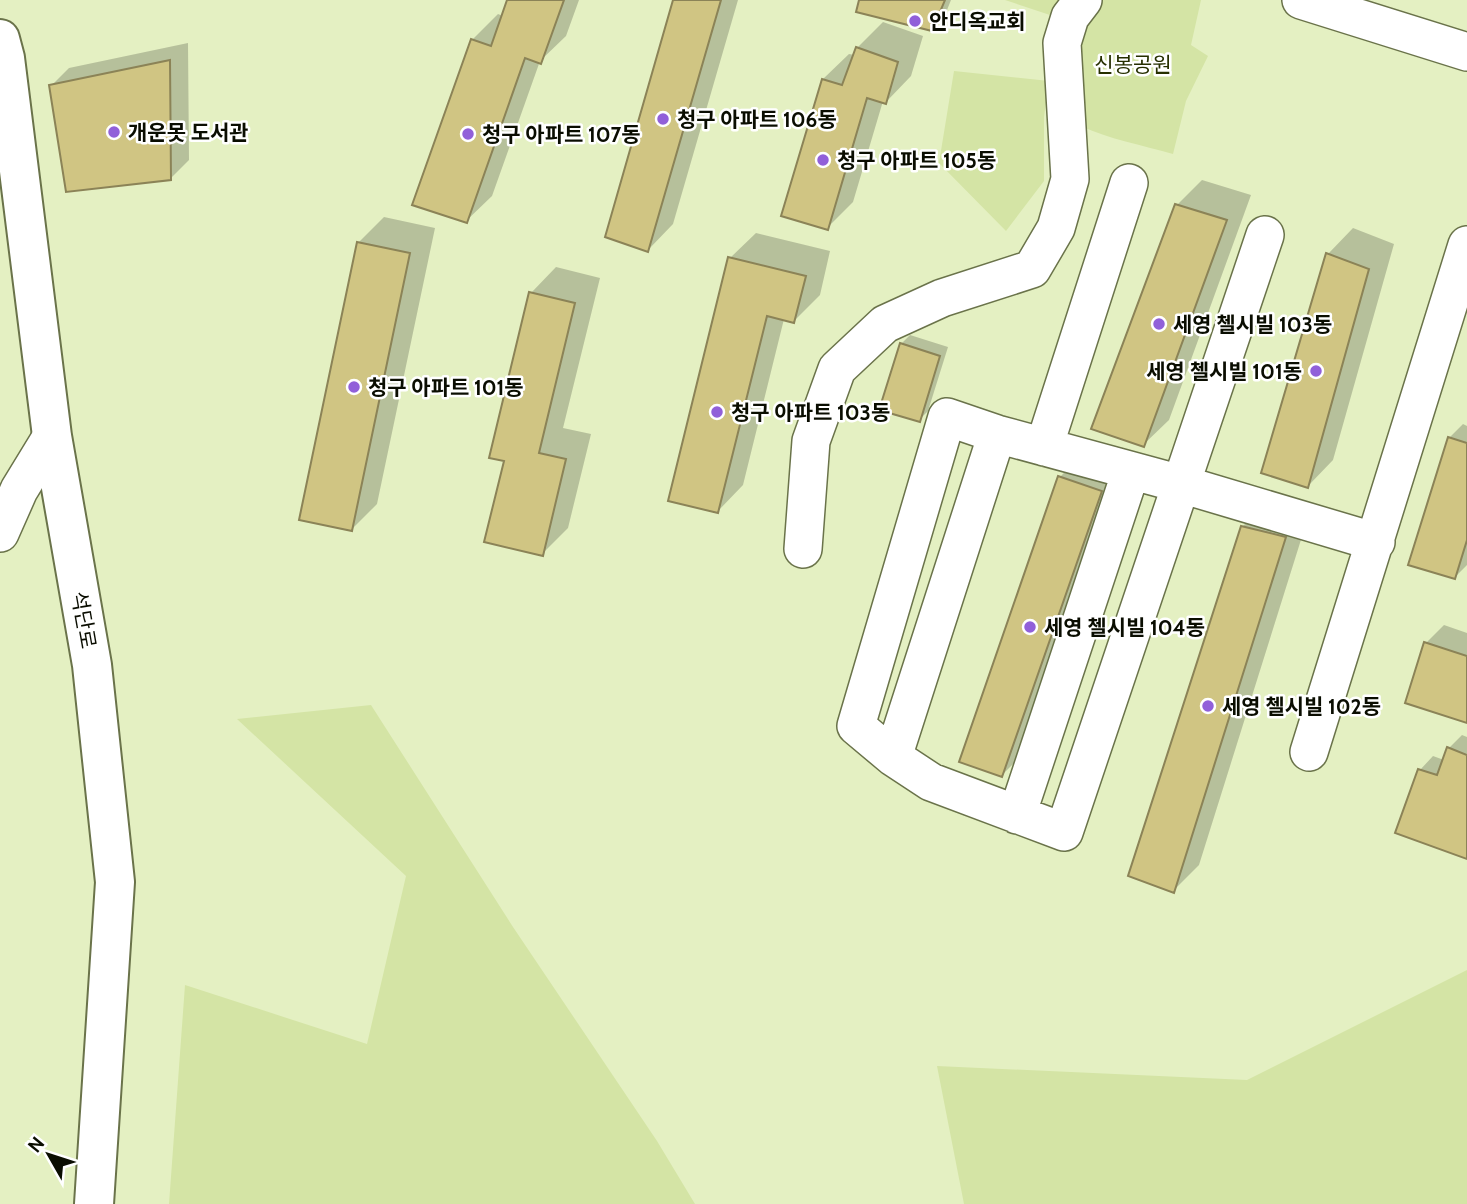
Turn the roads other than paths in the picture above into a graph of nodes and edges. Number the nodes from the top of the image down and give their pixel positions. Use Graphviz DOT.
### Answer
graph roads {
  1 [pos="1083,0"];
  2 [pos="1301,0"];
  3 [pos="0,39"];
  4 [pos="1467,52"];
  5 [pos="1129,183"];
  6 [pos="1265,235"];
  7 [pos="1467,245"];
  8 [pos="997,434"];
  9 [pos="52,436"];
  10 [pos="1044,447"];
  11 [pos="1131,471"];
  12 [pos="1181,484"];
  13 [pos="0,533"];
  14 [pos="1376,542"];
  15 [pos="803,549"];
  16 [pos="1310,752"];
  17 [pos="893,757"];
  18 [pos="1017,815"];
  19 [pos="94,1204"];
  1 -- 15 [label="street"];
  2 -- 4 [label="street"];
  3 -- 9 [label="main road, 석단로"];
  5 -- 10 [label="street"];
  6 -- 12 [label="street"];
  7 -- 14 [label="street"];
  8 -- 10 [label="street"];
  8 -- 17 [label="street"];
  8 -- 17 [label="street"];
  9 -- 13 [label="street"];
  9 -- 19 [label="main road, 석단로"];
  10 -- 11 [label="street"];
  11 -- 12 [label="street"];
  11 -- 18 [label="street"];
  12 -- 14 [label="street"];
  12 -- 18 [label="street"];
  14 -- 16 [label="street"];
  17 -- 18 [label="street"];
}
